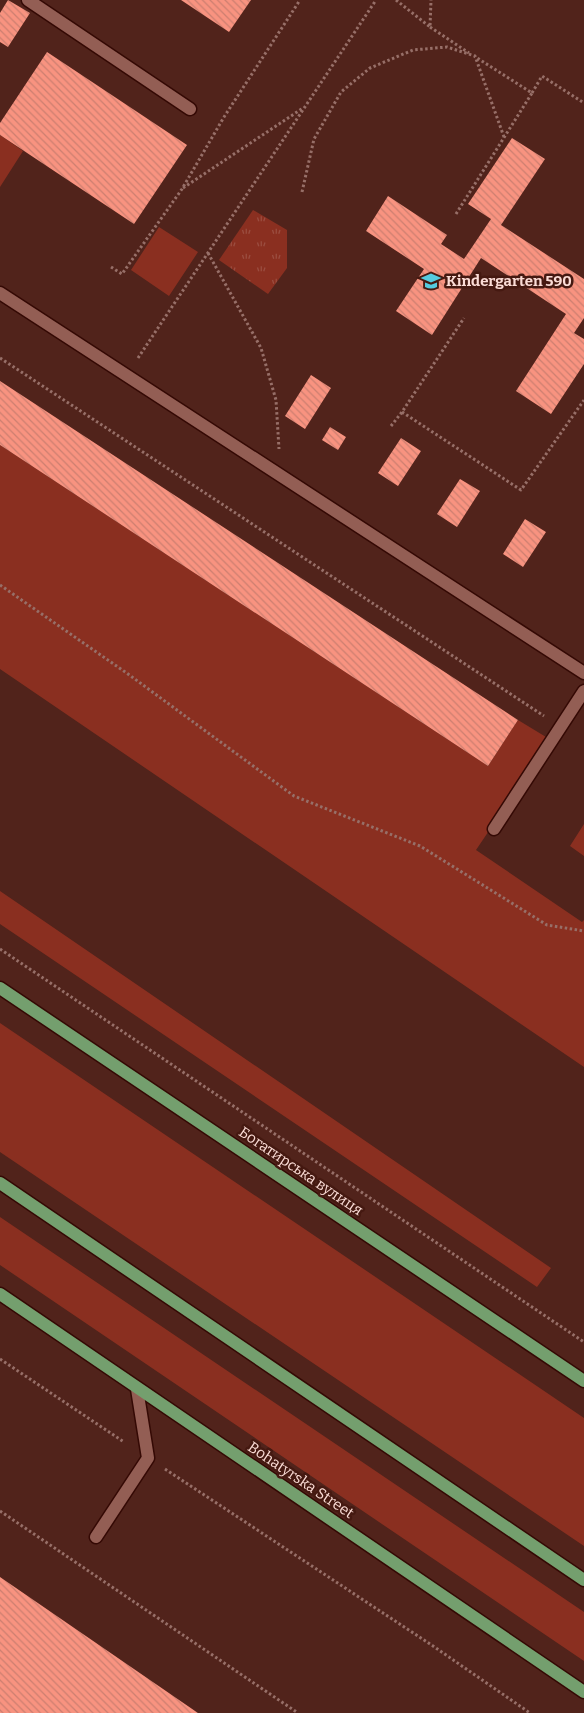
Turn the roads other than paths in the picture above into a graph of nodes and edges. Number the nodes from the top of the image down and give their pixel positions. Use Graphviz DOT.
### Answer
graph roads {
  1 [pos="28,0"];
  2 [pos="190,109"];
  3 [pos="0,293"];
  4 [pos="584,673"];
  5 [pos="584,691"];
  6 [pos="494,829"];
  7 [pos="0,988"];
  8 [pos="0,1183"];
  9 [pos="0,1294"];
  10 [pos="584,1381"];
  11 [pos="137,1389"];
  12 [pos="96,1537"];
  13 [pos="584,1580"];
  14 [pos="584,1692"];
  1 -- 2 [label="lane"];
  3 -- 4 [label="lane"];
  5 -- 6 [label="lane"];
  7 -- 10 [label="main road, Богатирська вулиця"];
  8 -- 13 [label="main road"];
  9 -- 11 [label="main road, Bohatyrska Street"];
  11 -- 12 [label="lane"];
  11 -- 14 [label="main road, Bohatyrska Street"];
}
